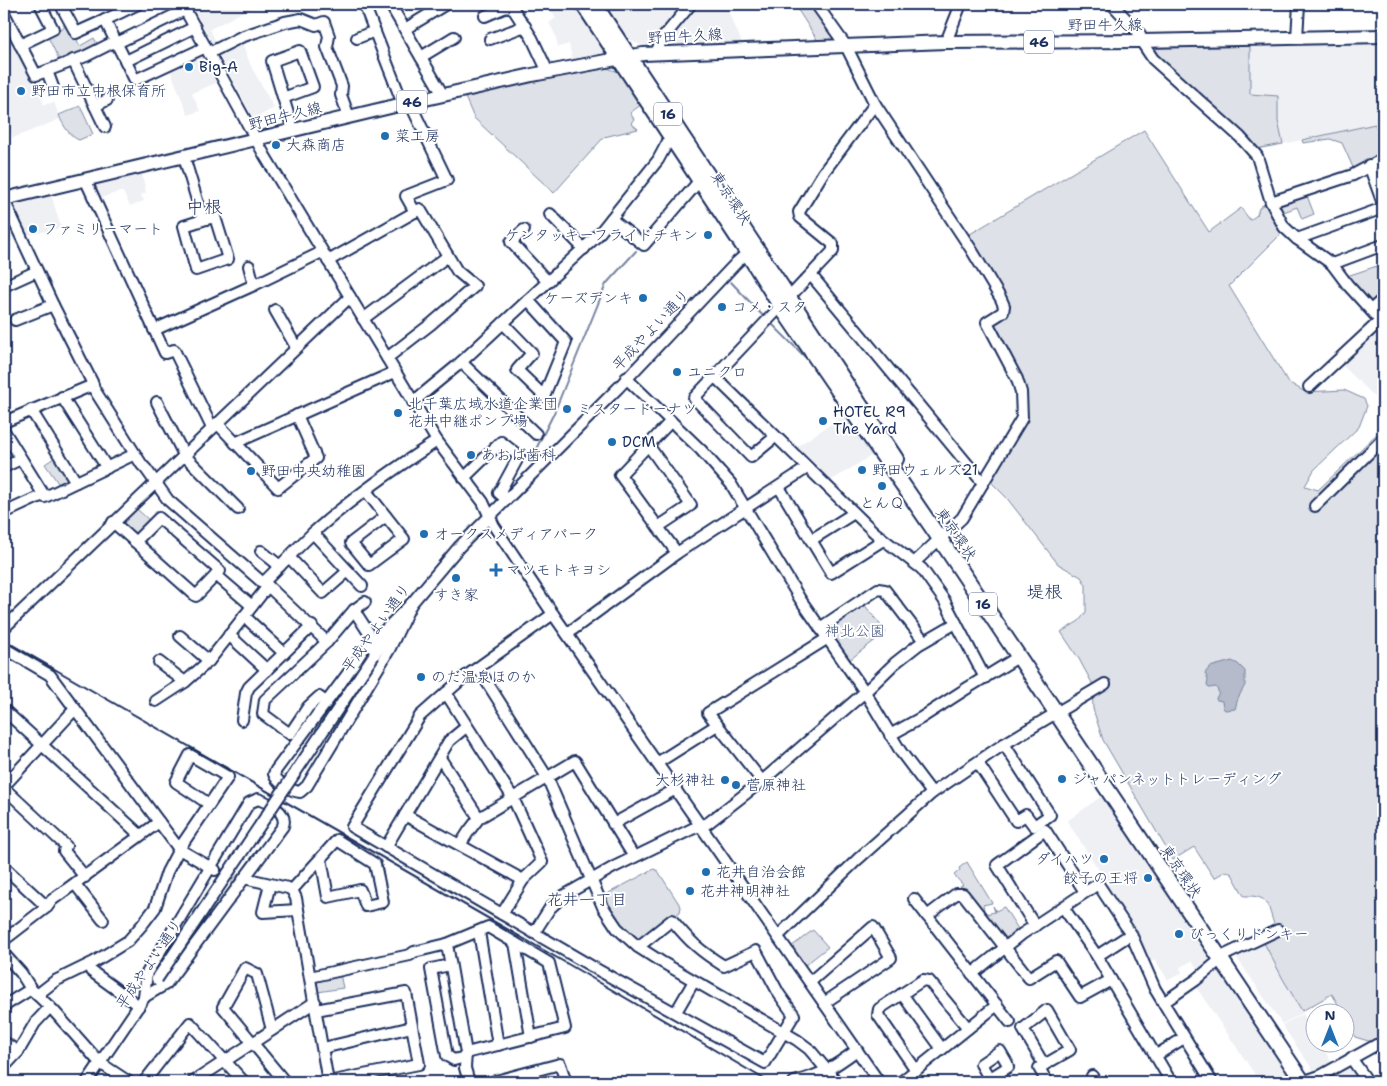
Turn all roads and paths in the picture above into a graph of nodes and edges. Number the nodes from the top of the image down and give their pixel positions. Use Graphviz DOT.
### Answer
graph roads {
  1 [pos="40,4"];
  2 [pos="138,4"];
  3 [pos="364,4"];
  4 [pos="390,4"];
  5 [pos="446,4"];
  6 [pos="510,4"];
  7 [pos="583,4"];
  8 [pos="594,4"];
  9 [pos="691,4"];
  10 [pos="816,4"];
  11 [pos="961,4"];
  12 [pos="1112,4"];
  13 [pos="1299,4"];
  14 [pos="122,7"];
  15 [pos="184,7"];
  16 [pos="63,10"];
  17 [pos="4,13"];
  18 [pos="485,16"];
  19 [pos="105,20"];
  20 [pos="524,26"];
  21 [pos="195,27"];
  22 [pos="405,29"];
  23 [pos="7,30"];
  24 [pos="375,31"];
  25 [pos="1383,36"];
  26 [pos="454,37"];
  27 [pos="357,38"];
  28 [pos="1297,38"];
  29 [pos="490,39"];
  30 [pos="1141,41"];
  31 [pos="116,42"];
  32 [pos="946,42"];
  33 [pos="20,45"];
  34 [pos="846,46"];
  35 [pos="208,50"];
  36 [pos="656,53"];
  37 [pos="421,57"];
  38 [pos="624,57"];
  39 [pos="73,60"];
  40 [pos="126,61"];
  41 [pos="47,71"];
  42 [pos="548,72"];
  43 [pos="53,87"];
  44 [pos="443,95"];
  45 [pos="282,98"];
  46 [pos="107,100"];
  47 [pos="406,103"];
  48 [pos="875,104"];
  49 [pos="95,106"];
  50 [pos="349,117"];
  51 [pos="105,127"];
  52 [pos="293,130"];
  53 [pos="672,136"];
  54 [pos="256,140"];
  55 [pos="184,157"];
  56 [pos="1383,159"];
  57 [pos="1369,165"];
  58 [pos="86,180"];
  59 [pos="700,180"];
  60 [pos="4,200"];
  61 [pos="1271,202"];
  62 [pos="1383,204"];
  63 [pos="1383,208"];
  64 [pos="415,212"];
  65 [pos="550,214"];
  66 [pos="611,219"];
  67 [pos="203,220"];
  68 [pos="524,230"];
  69 [pos="1297,239"];
  70 [pos="1383,245"];
  71 [pos="584,249"];
  72 [pos="752,249"];
  73 [pos="322,252"];
  74 [pos="448,256"];
  75 [pos="328,261"];
  76 [pos="1332,264"];
  77 [pos="249,266"];
  78 [pos="37,272"];
  79 [pos="811,275"];
  80 [pos="548,282"];
  81 [pos="254,285"];
  82 [pos="4,286"];
  83 [pos="350,297"];
  84 [pos="1383,299"];
  85 [pos="528,300"];
  86 [pos="786,303"];
  87 [pos="52,305"];
  88 [pos="275,310"];
  89 [pos="1371,310"];
  90 [pos="363,319"];
  91 [pos="15,320"];
  92 [pos="502,323"];
  93 [pos="1382,323"];
  94 [pos="154,330"];
  95 [pos="296,348"];
  96 [pos="387,358"];
  97 [pos="461,362"];
  98 [pos="395,372"];
  99 [pos="715,377"];
  100 [pos="626,378"];
  101 [pos="93,385"];
  102 [pos="1310,386"];
  103 [pos="62,397"];
  104 [pos="157,402"];
  105 [pos="413,402"];
  106 [pos="31,410"];
  107 [pos="297,415"];
  108 [pos="671,421"];
  109 [pos="4,422"];
  110 [pos="214,426"];
  111 [pos="4,431"];
  112 [pos="536,434"];
  113 [pos="776,437"];
  114 [pos="1383,439"];
  115 [pos="437,441"];
  116 [pos="235,443"];
  117 [pos="648,445"];
  118 [pos="135,454"];
  119 [pos="184,454"];
  120 [pos="21,459"];
  121 [pos="4,467"];
  122 [pos="107,468"];
  123 [pos="807,468"];
  124 [pos="464,478"];
  125 [pos="76,482"];
  126 [pos="154,482"];
  127 [pos="983,483"];
  128 [pos="779,487"];
  129 [pos="366,491"];
  130 [pos="43,495"];
  131 [pos="506,499"];
  132 [pos="1315,506"];
  133 [pos="238,509"];
  134 [pos="747,509"];
  135 [pos="4,513"];
  136 [pos="854,513"];
  137 [pos="386,516"];
  138 [pos="490,517"];
  139 [pos="113,522"];
  140 [pos="658,527"];
  141 [pos="313,533"];
  142 [pos="943,537"];
  143 [pos="811,540"];
  144 [pos="883,540"];
  145 [pos="136,542"];
  146 [pos="260,551"];
  147 [pos="677,554"];
  148 [pos="289,557"];
  149 [pos="914,562"];
  150 [pos="280,566"];
  151 [pos="348,571"];
  152 [pos="216,575"];
  153 [pos="266,584"];
  154 [pos="362,586"];
  155 [pos="365,602"];
  156 [pos="411,604"];
  157 [pos="252,606"];
  158 [pos="354,610"];
  159 [pos="4,612"];
  160 [pos="553,614"];
  161 [pos="244,616"];
  162 [pos="956,623"];
  163 [pos="7,624"];
  164 [pos="312,626"];
  165 [pos="820,628"];
  166 [pos="568,633"];
  167 [pos="229,635"];
  168 [pos="180,636"];
  169 [pos="828,638"];
  170 [pos="374,641"];
  171 [pos="924,641"];
  172 [pos="327,642"];
  173 [pos="4,648"];
  174 [pos="284,653"];
  175 [pos="1018,657"];
  176 [pos="209,661"];
  177 [pos="159,662"];
  178 [pos="478,668"];
  179 [pos="267,670"];
  180 [pos="985,678"];
  181 [pos="185,682"];
  182 [pos="1105,684"];
  183 [pos="864,692"];
  184 [pos="446,693"];
  185 [pos="156,701"];
  186 [pos="326,702"];
  187 [pos="75,708"];
  188 [pos="4,710"];
  189 [pos="1059,710"];
  190 [pos="242,720"];
  191 [pos="717,725"];
  192 [pos="466,727"];
  193 [pos="890,735"];
  194 [pos="1004,744"];
  195 [pos="42,745"];
  196 [pos="440,758"];
  197 [pos="657,763"];
  198 [pos="978,763"];
  199 [pos="547,777"];
  200 [pos="762,781"];
  201 [pos="4,787"];
  202 [pos="676,789"];
  203 [pos="932,793"];
  204 [pos="513,798"];
  205 [pos="209,804"];
  206 [pos="405,815"];
  207 [pos="479,818"];
  208 [pos="159,822"];
  209 [pos="613,824"];
  210 [pos="701,825"];
  211 [pos="140,835"];
  212 [pos="460,845"];
  213 [pos="386,847"];
  214 [pos="180,849"];
  215 [pos="634,857"];
  216 [pos="321,858"];
  217 [pos="4,867"];
  218 [pos="213,869"];
  219 [pos="85,877"];
  220 [pos="244,878"];
  221 [pos="522,880"];
  222 [pos="592,881"];
  223 [pos="75,884"];
  224 [pos="270,884"];
  225 [pos="292,890"];
  226 [pos="1085,892"];
  227 [pos="914,899"];
  228 [pos="47,907"];
  229 [pos="1064,907"];
  230 [pos="298,910"];
  231 [pos="502,914"];
  232 [pos="927,916"];
  233 [pos="104,920"];
  234 [pos="1035,926"];
  235 [pos="1278,930"];
  236 [pos="479,932"];
  237 [pos="534,933"];
  238 [pos="1131,934"];
  239 [pos="778,936"];
  240 [pos="4,940"];
  241 [pos="515,943"];
  242 [pos="446,944"];
  243 [pos="638,947"];
  244 [pos="1004,948"];
  245 [pos="4,954"];
  246 [pos="1097,956"];
  247 [pos="1224,957"];
  248 [pos="450,965"];
  249 [pos="92,971"];
  250 [pos="972,974"];
  251 [pos="310,977"];
  252 [pos="1110,980"];
  253 [pos="694,981"];
  254 [pos="810,982"];
  255 [pos="34,992"];
  256 [pos="902,994"];
  257 [pos="142,1002"];
  258 [pos="824,1003"];
  259 [pos="1163,1003"];
  260 [pos="997,1005"];
  261 [pos="4,1006"];
  262 [pos="315,1006"];
  263 [pos="50,1008"];
  264 [pos="676,1012"];
  265 [pos="1010,1022"];
  266 [pos="412,1027"];
  267 [pos="968,1028"];
  268 [pos="272,1030"];
  269 [pos="783,1032"];
  270 [pos="531,1037"];
  271 [pos="1184,1038"];
  272 [pos="4,1042"];
  273 [pos="251,1043"];
  274 [pos="1383,1044"];
  275 [pos="498,1045"];
  276 [pos="322,1048"];
  277 [pos="942,1049"];
  278 [pos="857,1050"];
  279 [pos="18,1052"];
  280 [pos="466,1055"];
  281 [pos="1156,1056"];
  282 [pos="1351,1058"];
  283 [pos="226,1060"];
  284 [pos="100,1063"];
  285 [pos="4,1066"];
  286 [pos="1044,1066"];
  287 [pos="916,1070"];
  288 [pos="827,1071"];
  289 [pos="87,1082"];
  290 [pos="129,1082"];
  291 [pos="144,1082"];
  292 [pos="193,1082"];
  293 [pos="244,1082"];
  294 [pos="285,1082"];
  295 [pos="328,1082"];
  296 [pos="469,1082"];
  297 [pos="492,1082"];
  298 [pos="566,1082"];
  299 [pos="794,1082"];
  300 [pos="837,1082"];
  301 [pos="879,1082"];
  302 [pos="901,1082"];
  303 [pos="1047,1082"];
  304 [pos="1171,1082"];
  305 [pos="1212,1082"];
  306 [pos="1307,1082"];
  307 [pos="1368,1082"];
  1 -- 33 [label="street"];
  2 -- 14 [label="street"];
  3 -- 24 [label="street"];
  4 -- 22 [label="street"];
  5 -- 22 [label="street"];
  6 -- 18 [label="street"];
  6 -- 20 [label="street"];
  7 -- 38 [label="highway, 東京環状 / 16"];
  8 -- 38 [label="highway, 東京環状 / 16"];
  9 -- 36 [label="street"];
  10 -- 34 [label="street"];
  11 -- 32 [label="street"];
  12 -- 30 [label="street"];
  13 -- 28 [label="street"];
  14 -- 19 [label="street"];
  15 -- 21 [label="street"];
  15 -- 31 [label="street"];
  16 -- 19 [label="street"];
  17 -- 23 [label="street"];
  19 -- 31 [label="street"];
  20 -- 29 [label="street"];
  20 -- 42 [label="street"];
  21 -- 35 [label="street"];
  21 -- 40 [label="street"];
  22 -- 37 [label="street"];
  23 -- 33 [label="street"];
  24 -- 27 [label="street"];
  24 -- 47 [label="street"];
  25 -- 28 [label="main road, 野田牛久線 / 46"];
  26 -- 37 [label="street"];
  28 -- 30 [label="main road, 野田牛久線 / 46"];
  30 -- 32 [label="main road, 野田牛久線 / 46"];
  30 -- 61 [label="street"];
  31 -- 39 [label="street"];
  31 -- 40 [label="street"];
  32 -- 34 [label="main road, 野田牛久線 / 46"];
  33 -- 41 [label="street"];
  34 -- 36 [label="main road, 野田牛久線 / 46"];
  34 -- 48 [label="street"];
  35 -- 40 [label="street"];
  35 -- 50 [label="street"];
  35 -- 54 [label="street"];
  36 -- 38 [label="main road, 野田牛久線 / 46"];
  37 -- 44 [label="street"];
  38 -- 42 [label="main road, 野田牛久線 / 46"];
  38 -- 53 [label="highway, 東京環状 / 16"];
  38 -- 72 [label="highway, 東京環状 / 16"];
  39 -- 41 [label="street"];
  39 -- 49 [label="street"];
  41 -- 43 [label="street"];
  42 -- 44 [label="main road, 野田牛久線 / 46"];
  44 -- 47 [label="main road, 野田牛久線 / 46"];
  45 -- 45 [label="street"];
  45 -- 52 [label="street"];
  46 -- 49 [label="street"];
  47 -- 50 [label="main road, 野田牛久線 / 46"];
  47 -- 64 [label="street"];
  48 -- 79 [label="street"];
  48 -- 127 [label="street"];
  49 -- 51 [label="street"];
  50 -- 52 [label="main road, 野田牛久線 / 46"];
  52 -- 54 [label="main road, 野田牛久線 / 46"];
  53 -- 59 [label="highway, 東京環状 / 16"];
  53 -- 66 [label="street"];
  54 -- 55 [label="main road, 野田牛久線 / 46"];
  54 -- 73 [label="street"];
  55 -- 58 [label="main road, 野田牛久線 / 46"];
  55 -- 67 [label="street"];
  56 -- 57 [label="street"];
  57 -- 61 [label="street"];
  57 -- 62 [label="street"];
  58 -- 60 [label="main road, 野田牛久線 / 46"];
  58 -- 94 [label="street"];
  59 -- 66 [label="street"];
  59 -- 72 [label="highway, 東京環状 / 16"];
  60 -- 78 [label="street"];
  61 -- 69 [label="street"];
  63 -- 69 [label="street"];
  64 -- 74 [label="street"];
  64 -- 75 [label="street"];
  65 -- 71 [label="street"];
  66 -- 71 [label="street"];
  67 -- 67 [label="street"];
  68 -- 80 [label="street"];
  69 -- 76 [label="street"];
  70 -- 76 [label="street"];
  71 -- 80 [label="street"];
  72 -- 86 [label="highway, 東京環状 / 16"];
  72 -- 100 [label="street, 平成やよい通り"];
  73 -- 75 [label="street"];
  73 -- 81 [label="street"];
  74 -- 90 [label="street"];
  74 -- 96 [label="street"];
  75 -- 83 [label="street"];
  76 -- 89 [label="street"];
  77 -- 81 [label="street"];
  78 -- 82 [label="street"];
  78 -- 87 [label="street"];
  79 -- 86 [label="street"];
  79 -- 127 [label="street"];
  80 -- 85 [label="street"];
  81 -- 94 [label="street"];
  83 -- 90 [label="street"];
  83 -- 95 [label="street"];
  84 -- 89 [label="street"];
  85 -- 92 [label="street"];
  85 -- 92 [label="street"];
  86 -- 99 [label="street"];
  86 -- 142 [label="highway, 東京環状 / 16"];
  87 -- 91 [label="street"];
  87 -- 101 [label="street"];
  88 -- 95 [label="street"];
  89 -- 93 [label="street"];
  90 -- 96 [label="street"];
  92 -- 97 [label="street"];
  93 -- 102 [label="street"];
  94 -- 110 [label="street"];
  95 -- 110 [label="street"];
  96 -- 98 [label="street"];
  97 -- 105 [label="street"];
  97 -- 112 [label="street"];
  98 -- 105 [label="street"];
  98 -- 107 [label="street"];
  99 -- 113 [label="street"];
  99 -- 113 [label="street"];
  100 -- 108 [label="street"];
  100 -- 131 [label="street, 平成やよい通り"];
  101 -- 103 [label="street"];
  101 -- 118 [label="street"];
  103 -- 106 [label="street"];
  103 -- 122 [label="street"];
  104 -- 119 [label="street"];
  105 -- 115 [label="street"];
  106 -- 109 [label="street"];
  106 -- 125 [label="street"];
  107 -- 116 [label="street"];
  107 -- 116 [label="street"];
  108 -- 117 [label="street"];
  108 -- 134 [label="street"];
  110 -- 116 [label="street"];
  110 -- 119 [label="street"];
  111 -- 120 [label="street"];
  113 -- 123 [label="street"];
  114 -- 132 [label="street"];
  115 -- 124 [label="street"];
  115 -- 129 [label="street"];
  117 -- 140 [label="street"];
  117 -- 140 [label="street"];
  118 -- 122 [label="street"];
  118 -- 126 [label="street"];
  119 -- 126 [label="street"];
  119 -- 133 [label="street"];
  120 -- 121 [label="street"];
  120 -- 130 [label="street"];
  122 -- 125 [label="street"];
  123 -- 128 [label="street"];
  123 -- 136 [label="street"];
  124 -- 131 [label="street"];
  124 -- 138 [label="street"];
  125 -- 130 [label="street"];
  126 -- 139 [label="street"];
  126 -- 153 [label="street"];
  127 -- 142 [label="street"];
  128 -- 134 [label="street"];
  128 -- 143 [label="street"];
  129 -- 137 [label="street"];
  129 -- 141 [label="street"];
  130 -- 135 [label="street"];
  131 -- 138 [label="street, 平成やよい通り"];
  134 -- 147 [label="street"];
  134 -- 165 [label="street"];
  136 -- 143 [label="street"];
  136 -- 144 [label="street"];
  137 -- 137 [label="street"];
  138 -- 156 [label="street, 平成やよい通り"];
  138 -- 160 [label="street"];
  139 -- 145 [label="street"];
  139 -- 163 [label="street"];
  140 -- 147 [label="street"];
  141 -- 148 [label="street"];
  141 -- 151 [label="street"];
  142 -- 149 [label="street"];
  142 -- 175 [label="highway, 東京環状 / 16"];
  142 -- 189 [label="highway, 東京環状 / 16"];
  143 -- 144 [label="street"];
  144 -- 149 [label="street"];
  145 -- 152 [label="street"];
  145 -- 152 [label="street"];
  146 -- 150 [label="street"];
  147 -- 166 [label="street"];
  148 -- 150 [label="street"];
  148 -- 151 [label="street"];
  149 -- 162 [label="street"];
  150 -- 153 [label="street"];
  151 -- 154 [label="street"];
  152 -- 157 [label="street"];
  153 -- 157 [label="street"];
  153 -- 164 [label="street"];
  155 -- 158 [label="street"];
  156 -- 170 [label="street"];
  156 -- 186 [label="street"];
  156 -- 257 [label="street, 平成やよい通り, bridge"];
  157 -- 161 [label="street"];
  158 -- 170 [label="street"];
  158 -- 172 [label="street"];
  159 -- 163 [label="street"];
  160 -- 166 [label="street"];
  160 -- 178 [label="street"];
  161 -- 167 [label="street"];
  161 -- 174 [label="street"];
  162 -- 171 [label="street"];
  162 -- 180 [label="street"];
  164 -- 172 [label="street"];
  164 -- 174 [label="street"];
  165 -- 169 [label="street"];
  165 -- 171 [label="street"];
  166 -- 197 [label="street"];
  167 -- 176 [label="street"];
  167 -- 179 [label="street"];
  168 -- 176 [label="street"];
  169 -- 183 [label="street"];
  169 -- 191 [label="street"];
  170 -- 186 [label="street"];
  171 -- 183 [label="street"];
  172 -- 186 [label="street"];
  173 -- 187 [label="street"];
  174 -- 179 [label="street"];
  175 -- 180 [label="street"];
  175 -- 189 [label="highway, 東京環状 / 16"];
  176 -- 181 [label="street"];
  177 -- 181 [label="street"];
  178 -- 184 [label="street"];
  178 -- 199 [label="street"];
  179 -- 190 [label="street"];
  180 -- 193 [label="street"];
  181 -- 185 [label="street"];
  182 -- 189 [label="street"];
  183 -- 193 [label="street"];
  183 -- 200 [label="street"];
  184 -- 192 [label="street"];
  184 -- 213 [label="street"];
  187 -- 195 [label="street"];
  187 -- 208 [label="street"];
  188 -- 195 [label="street"];
  189 -- 194 [label="street"];
  189 -- 247 [label="highway, 東京環状 / 16"];
  191 -- 197 [label="street"];
  191 -- 200 [label="street"];
  192 -- 196 [label="street"];
  192 -- 204 [label="street"];
  193 -- 203 [label="street"];
  194 -- 198 [label="street"];
  194 -- 198 [label="street"];
  195 -- 201 [label="street"];
  195 -- 211 [label="street"];
  196 -- 206 [label="street"];
  196 -- 207 [label="street"];
  197 -- 202 [label="street"];
  198 -- 203 [label="street"];
  199 -- 204 [label="street"];
  199 -- 209 [label="street"];
  199 -- 222 [label="street"];
  200 -- 210 [label="street"];
  201 -- 219 [label="street"];
  202 -- 209 [label="street"];
  202 -- 210 [label="street"];
  203 -- 239 [label="street"];
  204 -- 207 [label="street"];
  204 -- 221 [label="street"];
  205 -- 205 [label="street"];
  205 -- 214 [label="street"];
  206 -- 212 [label="street"];
  206 -- 213 [label="street"];
  207 -- 212 [label="street"];
  208 -- 211 [label="street"];
  208 -- 214 [label="street"];
  209 -- 215 [label="street"];
  210 -- 215 [label="street"];
  210 -- 239 [label="street"];
  211 -- 219 [label="street"];
  212 -- 221 [label="street"];
  213 -- 231 [label="street"];
  214 -- 218 [label="street"];
  214 -- 255 [label="street"];
  215 -- 222 [label="street"];
  216 -- 216 [label="street"];
  216 -- 225 [label="street"];
  217 -- 228 [label="street"];
  218 -- 220 [label="street"];
  218 -- 257 [label="street"];
  219 -- 223 [label="street"];
  220 -- 224 [label="street"];
  220 -- 257 [label="street"];
  221 -- 231 [label="street"];
  222 -- 237 [label="street"];
  222 -- 243 [label="street"];
  223 -- 228 [label="street"];
  223 -- 233 [label="street"];
  224 -- 225 [label="street"];
  224 -- 230 [label="street"];
  225 -- 230 [label="street"];
  226 -- 229 [label="street"];
  226 -- 234 [label="street"];
  226 -- 238 [label="street"];
  227 -- 232 [label="street"];
  228 -- 240 [label="street"];
  229 -- 234 [label="street"];
  229 -- 246 [label="street"];
  230 -- 251 [label="street"];
  231 -- 237 [label="street"];
  232 -- 244 [label="street"];
  232 -- 250 [label="street"];
  234 -- 244 [label="street"];
  235 -- 247 [label="street"];
  236 -- 241 [label="street"];
  236 -- 242 [label="street"];
  236 -- 275 [label="street"];
  237 -- 264 [label="street"];
  238 -- 246 [label="street"];
  238 -- 259 [label="street"];
  239 -- 254 [label="street"];
  241 -- 270 [label="street"];
  241 -- 270 [label="street"];
  242 -- 248 [label="street"];
  242 -- 251 [label="street"];
  243 -- 253 [label="street"];
  243 -- 269 [label="street"];
  244 -- 250 [label="street"];
  244 -- 252 [label="street"];
  245 -- 255 [label="street"];
  246 -- 252 [label="street"];
  247 -- 259 [label="street"];
  247 -- 306 [label="highway, 東京環状 / 16"];
  248 -- 280 [label="street"];
  248 -- 280 [label="street"];
  249 -- 257 [label="street"];
  250 -- 260 [label="street"];
  251 -- 262 [label="street"];
  252 -- 281 [label="street"];
  253 -- 264 [label="street"];
  253 -- 269 [label="street"];
  254 -- 258 [label="street"];
  254 -- 258 [label="street"];
  255 -- 261 [label="street"];
  255 -- 263 [label="street"];
  256 -- 267 [label="street"];
  256 -- 277 [label="street"];
  256 -- 287 [label="street"];
  257 -- 284 [label="street, 平成やよい通り"];
  258 -- 278 [label="street"];
  259 -- 271 [label="street"];
  260 -- 265 [label="street"];
  260 -- 267 [label="street"];
  262 -- 266 [label="street"];
  262 -- 268 [label="street"];
  262 -- 276 [label="street"];
  263 -- 279 [label="street"];
  263 -- 284 [label="street"];
  264 -- 269 [label="street"];
  266 -- 276 [label="street"];
  266 -- 295 [label="street"];
  267 -- 277 [label="street"];
  268 -- 273 [label="street"];
  268 -- 273 [label="street"];
  269 -- 288 [label="street"];
  270 -- 275 [label="street"];
  271 -- 281 [label="street"];
  271 -- 305 [label="street"];
  272 -- 279 [label="street"];
  273 -- 283 [label="street"];
  273 -- 294 [label="street"];
  274 -- 282 [label="street"];
  275 -- 280 [label="street"];
  276 -- 295 [label="street"];
  277 -- 287 [label="street"];
  278 -- 288 [label="street"];
  278 -- 301 [label="street"];
  279 -- 285 [label="street"];
  280 -- 296 [label="street"];
  281 -- 304 [label="street"];
  282 -- 306 [label="street"];
  282 -- 307 [label="street"];
  283 -- 291 [label="street"];
  283 -- 292 [label="street"];
  283 -- 293 [label="street"];
  284 -- 289 [label="street, 平成やよい通り"];
  284 -- 290 [label="street"];
  286 -- 286 [label="street"];
  286 -- 303 [label="street"];
  287 -- 302 [label="street"];
  288 -- 299 [label="street"];
  288 -- 300 [label="street"];
  297 -- 298 [label="street"];
}
